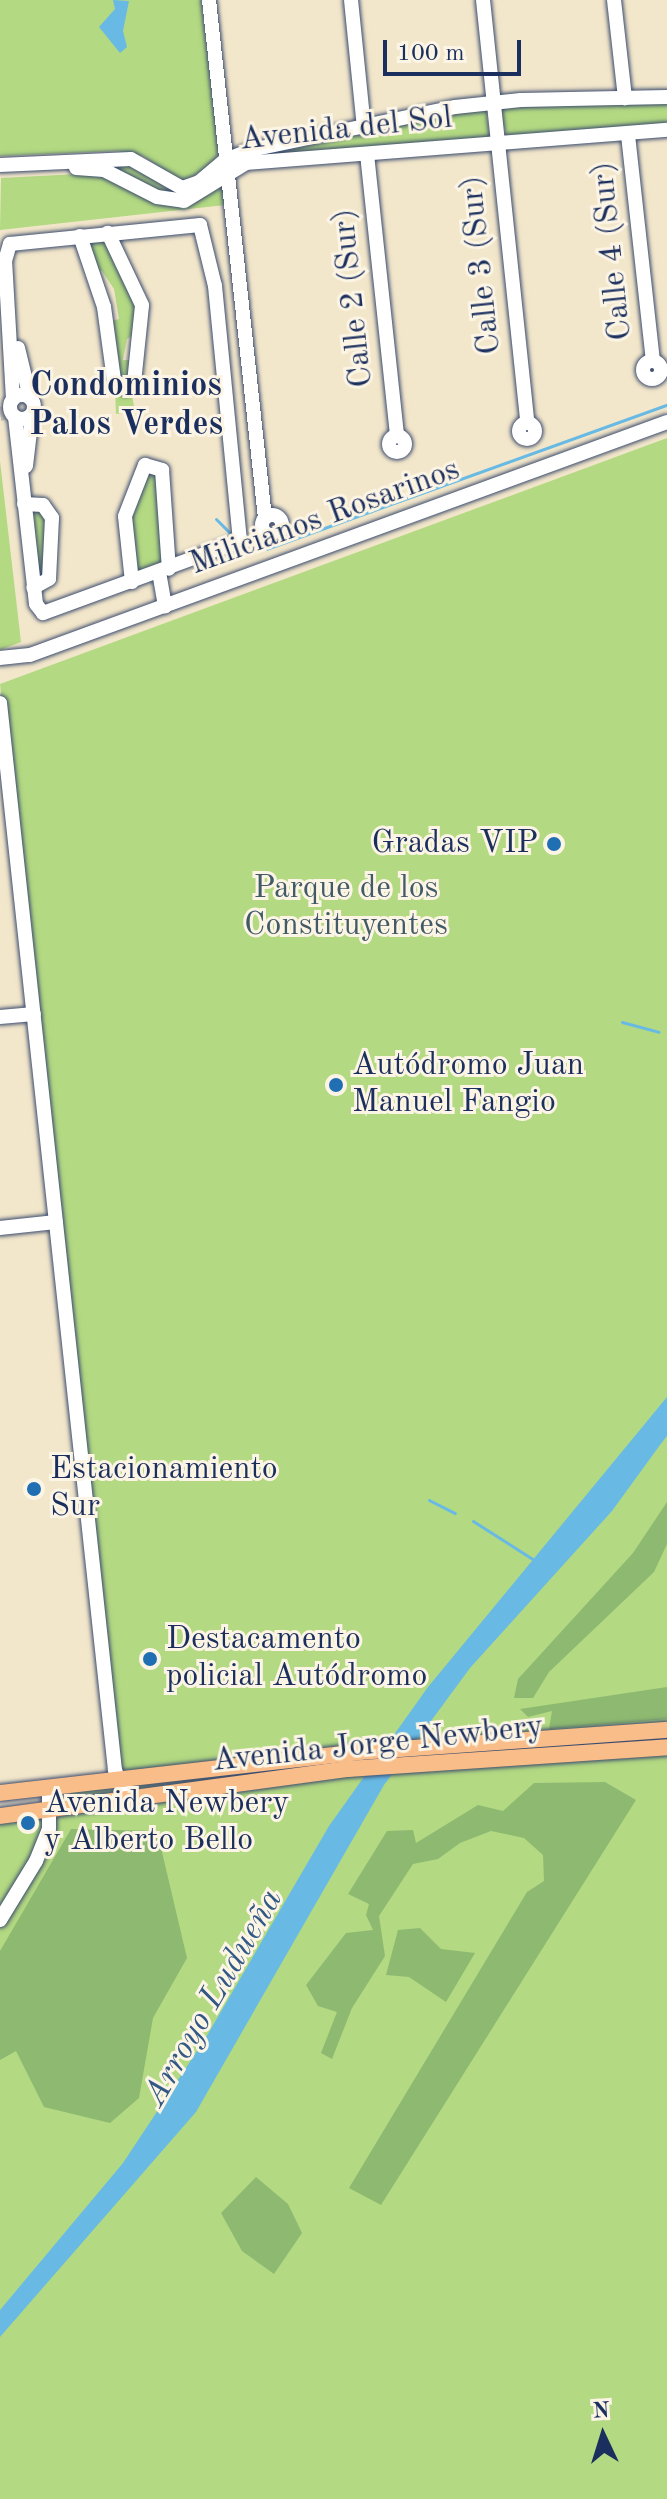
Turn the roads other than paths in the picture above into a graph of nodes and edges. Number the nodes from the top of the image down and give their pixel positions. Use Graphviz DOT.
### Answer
graph roads {
  1 [pos="209,0"];
  2 [pos="351,0"];
  3 [pos="483,0"];
  4 [pos="614,0"];
  5 [pos="667,97"];
  6 [pos="625,98"];
  7 [pos="494,102"];
  8 [pos="364,128"];
  9 [pos="667,130"];
  10 [pos="628,135"];
  11 [pos="498,144"];
  12 [pos="367,154"];
  13 [pos="0,165"];
  14 [pos="225,165"];
  15 [pos="0,175"];
  16 [pos="108,233"];
  17 [pos="80,236"];
  18 [pos="9,319"];
  19 [pos="653,361"];
  20 [pos="30,398"];
  21 [pos="10,408"];
  22 [pos="32,414"];
  23 [pos="527,422"];
  24 [pos="667,422"];
  25 [pos="397,436"];
  26 [pos="22,478"];
  27 [pos="24,504"];
  28 [pos="265,518"];
  29 [pos="151,575"];
  30 [pos="33,588"];
  31 [pos="163,600"];
  32 [pos="0,658"];
  33 [pos="0,703"];
  34 [pos="16,847"];
  35 [pos="0,849"];
  36 [pos="34,1014"];
  37 [pos="0,1017"];
  38 [pos="56,1222"];
  39 [pos="0,1228"];
  40 [pos="667,1730"];
  41 [pos="667,1747"];
  42 [pos="120,1781"];
  43 [pos="49,1788"];
  44 [pos="0,1793"];
  45 [pos="127,1801"];
  46 [pos="50,1811"];
  47 [pos="0,1816"];
  48 [pos="0,1920"];
  1 -- 14 [label="street"];
  2 -- 8 [label="street"];
  3 -- 7 [label="street, Calle 3 (Sur)"];
  4 -- 6 [label="street"];
  5 -- 6 [label="street, Avenida del Sol"];
  6 -- 7 [label="street, Avenida del Sol"];
  7 -- 8 [label="street, Avenida del Sol"];
  7 -- 11 [label="street, Calle 3 (Sur)"];
  8 -- 14 [label="street, Avenida del Sol"];
  9 -- 10 [label="street, Avenida del Sol"];
  10 -- 11 [label="street, Avenida del Sol"];
  10 -- 19 [label="street, Calle 4 (Sur)"];
  11 -- 12 [label="street, Avenida del Sol"];
  11 -- 23 [label="street, Calle 3 (Sur)"];
  12 -- 14 [label="street, Avenida del Sol"];
  12 -- 25 [label="street, Calle 2 (Sur)"];
  13 -- 14 [label="street, Avenida del Sol"];
  14 -- 15 [label="street, Avenida del Sol"];
  14 -- 28 [label="street"];
  16 -- 17 [label="street"];
  16 -- 17 [label="street"];
  16 -- 29 [label="street"];
  17 -- 18 [label="street"];
  18 -- 20 [label="street"];
  18 -- 21 [label="street"];
  20 -- 21 [label="street"];
  20 -- 22 [label="street"];
  21 -- 22 [label="street"];
  21 -- 26 [label="street"];
  22 -- 26 [label="street"];
  24 -- 31 [label="street, Milicianos Rosarinos"];
  26 -- 27 [label="street"];
  27 -- 30 [label="street"];
  27 -- 30 [label="street"];
  29 -- 29 [label="street"];
  29 -- 30 [label="street"];
  29 -- 31 [label="street"];
  31 -- 32 [label="street, Milicianos Rosarinos"];
  33 -- 34 [label="street"];
  34 -- 35 [label="street"];
  34 -- 36 [label="street"];
  36 -- 37 [label="street"];
  36 -- 38 [label="street"];
  38 -- 39 [label="street"];
  38 -- 42 [label="street"];
  40 -- 42 [label="main road, Avenida Jorge Newbery"];
  41 -- 45 [label="main road, Avenida Jorge Newbery"];
  42 -- 43 [label="main road, Avenida Jorge Newbery"];
  42 -- 45 [label="street"];
  43 -- 44 [label="main road, Avenida Jorge Newbery"];
  43 -- 46 [label="street"];
  45 -- 46 [label="main road, Avenida Jorge Newbery"];
  46 -- 47 [label="main road, Avenida Jorge Newbery"];
  46 -- 48 [label="street"];
}
